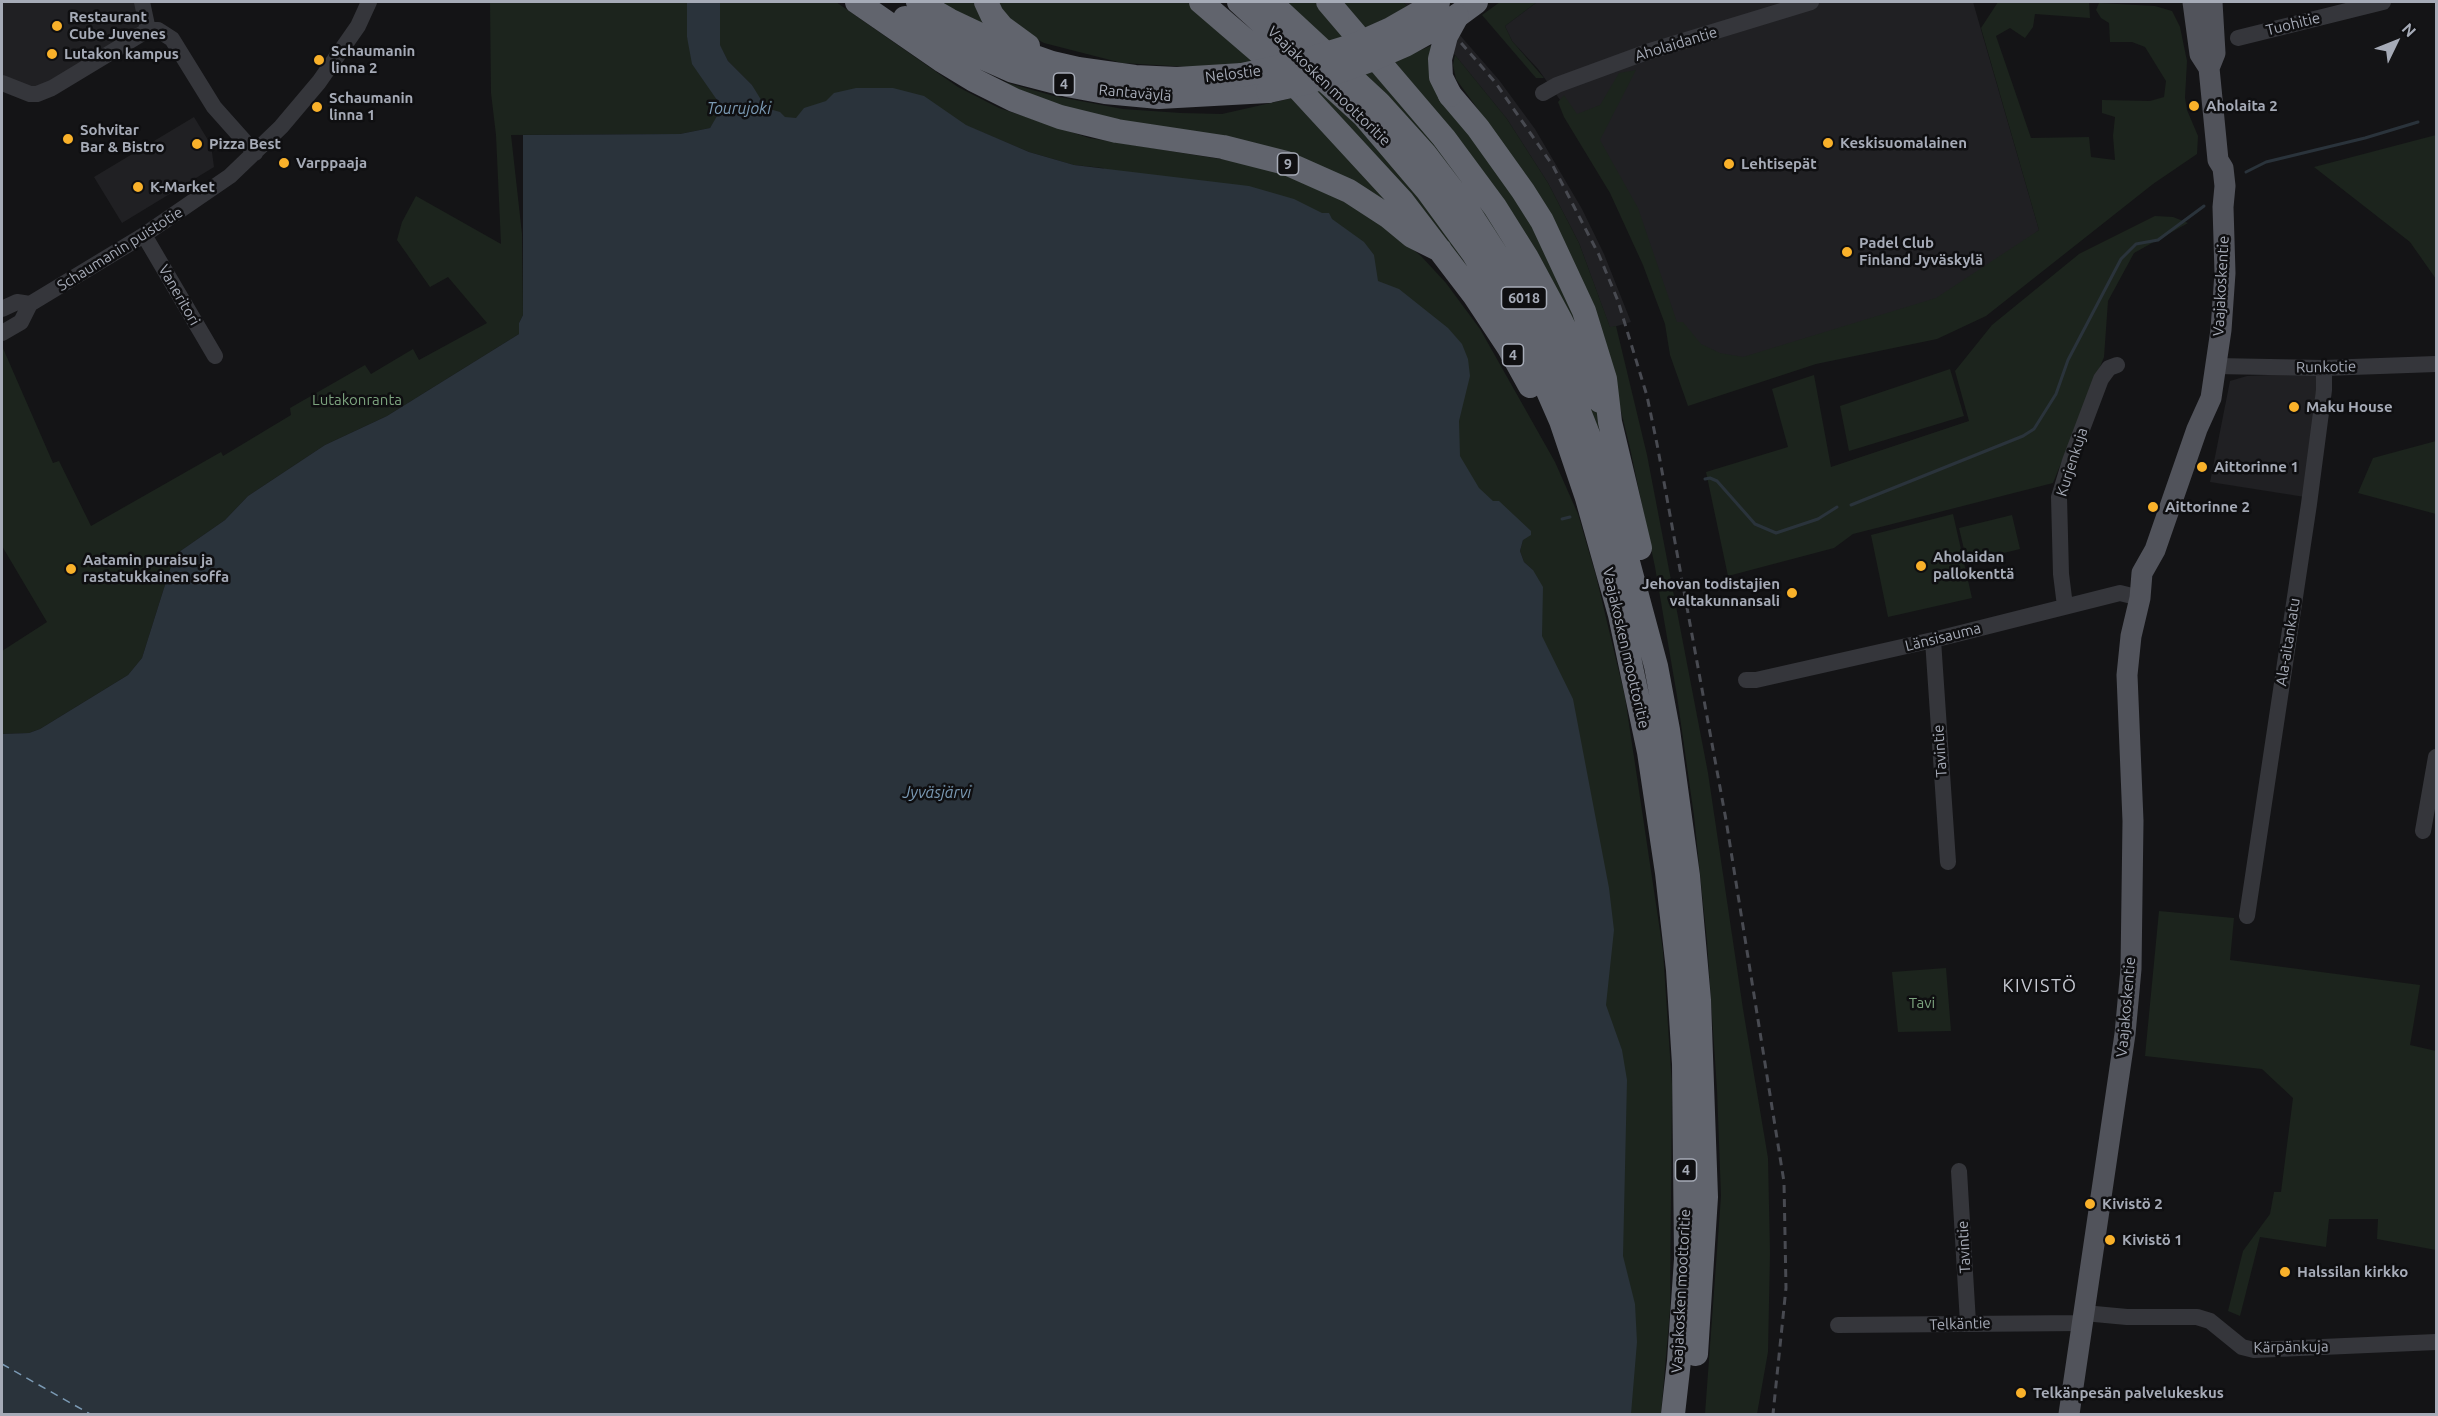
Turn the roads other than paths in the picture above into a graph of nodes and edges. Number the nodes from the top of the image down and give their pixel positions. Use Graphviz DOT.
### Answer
graph roads {
  1 [pos="142,2"];
  2 [pos="369,2"];
  3 [pos="857,2"];
  4 [pos="877,2"];
  5 [pos="918,2"];
  6 [pos="986,2"];
  7 [pos="1201,2"];
  8 [pos="1239,2"];
  9 [pos="1270,2"];
  10 [pos="1328,2"];
  11 [pos="1811,2"];
  12 [pos="2193,2"];
  13 [pos="2212,2"];
  14 [pos="2383,2"];
  15 [pos="1457,6"];
  16 [pos="153,30"];
  17 [pos="2238,38"];
  18 [pos="1052,63"];
  19 [pos="2209,68"];
  20 [pos="2,83"];
  21 [pos="1268,91"];
  22 [pos="1543,93"];
  23 [pos="255,153"];
  24 [pos="144,235"];
  25 [pos="1440,250"];
  26 [pos="30,304"];
  27 [pos="2,309"];
  28 [pos="2,333"];
  29 [pos="215,356"];
  30 [pos="2436,364"];
  31 [pos="2117,365"];
  32 [pos="2215,366"];
  33 [pos="2324,368"];
  34 [pos="1610,422"];
  35 [pos="1577,466"];
  36 [pos="2140,598"];
  37 [pos="2065,606"];
  38 [pos="1933,640"];
  39 [pos="1656,666"];
  40 [pos="1746,680"];
  41 [pos="2436,756"];
  42 [pos="2423,831"];
  43 [pos="1948,862"];
  44 [pos="2247,916"];
  45 [pos="1959,1171"];
  46 [pos="2084,1318"];
  47 [pos="1968,1323"];
  48 [pos="1838,1325"];
  49 [pos="2436,1342"];
  50 [pos="1673,1414"];
  51 [pos="1689,1414"];
  52 [pos="2069,1414"];
  1 -- 16 [label="street"];
  2 -- 23 [label="street, Schaumanin puistotie"];
  3 -- 25 [label="highway, 9"];
  4 -- 21 [label="highway, Rantaväylä / 4"];
  5 -- 18 [label="highway"];
  6 -- 18 [label="highway, 4"];
  7 -- 25 [label="highway, 4"];
  8 -- 35 [label="highway, Vaajakosken moottoritie / 6018"];
  9 -- 39 [label="highway, Vaajakosken moottoritie / 6018"];
  10 -- 34 [label="highway"];
  11 -- 22 [label="street, Aholaidantie"];
  12 -- 19 [label="main road, Vaajakoskentie"];
  13 -- 19 [label="main road, Vaajakoskentie"];
  14 -- 17 [label="street, Tuohitie"];
  15 -- 18 [label="highway, Nelostie / 4, bridge"];
  15 -- 21 [label="highway, Nelostie / 4, bridge"];
  15 -- 34 [label="highway, 4, bridge"];
  16 -- 20 [label="street"];
  16 -- 23 [label="street"];
  19 -- 32 [label="main road, Vaajakoskentie"];
  23 -- 24 [label="street, Schaumanin puistotie"];
  24 -- 26 [label="street, Schaumanin puistotie"];
  24 -- 29 [label="street, Vaneritori"];
  25 -- 35 [label="highway, 4"];
  26 -- 27 [label="street, Schaumanin puistotie"];
  26 -- 28 [label="street, Schaumanin puistotie"];
  30 -- 33 [label="street, Runkotie"];
  31 -- 37 [label="street, Kurjenkuja"];
  32 -- 33 [label="street, Runkotie"];
  32 -- 36 [label="main road, Vaajakoskentie"];
  33 -- 44 [label="street, Ala-aitankatu"];
  34 -- 39 [label="highway, 4"];
  35 -- 50 [label="highway, Vaajakosken moottoritie / 4"];
  36 -- 37 [label="street, Länsisauma"];
  36 -- 46 [label="main road, Vaajakoskentie"];
  37 -- 38 [label="street, Länsisauma"];
  38 -- 40 [label="street, Länsisauma"];
  38 -- 43 [label="street, Tavintie"];
  39 -- 51 [label="highway, Vaajakosken moottoritie / 4"];
  41 -- 42 [label="street"];
  45 -- 47 [label="street, Tavintie"];
  46 -- 47 [label="street, Telkäntie"];
  46 -- 49 [label="street, Kärpänkuja"];
  46 -- 52 [label="main road, Vaajakoskentie"];
  47 -- 48 [label="street, Telkäntie"];
}
